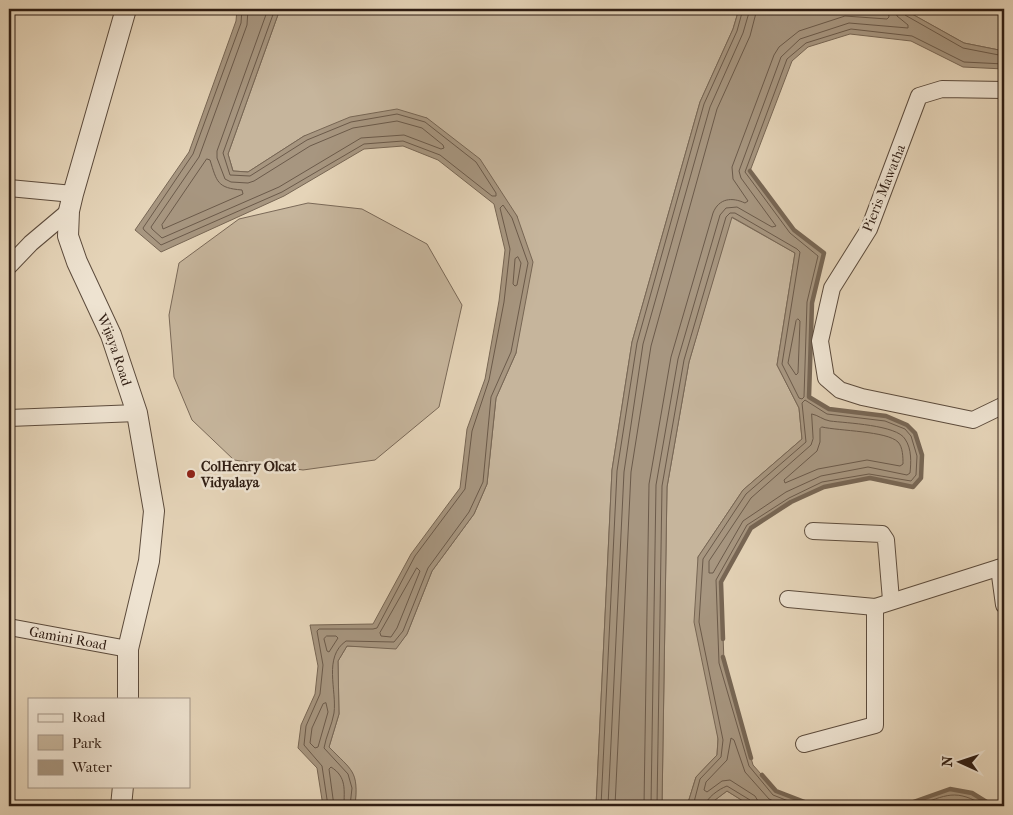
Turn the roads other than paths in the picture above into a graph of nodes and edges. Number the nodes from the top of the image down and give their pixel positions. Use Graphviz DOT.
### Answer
graph roads {
  1 [pos="126,9"];
  2 [pos="1004,90"];
  3 [pos="9,188"];
  4 [pos="71,202"];
  5 [pos="9,266"];
  6 [pos="1004,405"];
  7 [pos="137,413"];
  8 [pos="9,418"];
  9 [pos="813,531"];
  10 [pos="1001,567"];
  11 [pos="788,599"];
  12 [pos="891,600"];
  13 [pos="1004,605"];
  14 [pos="875,607"];
  15 [pos="9,627"];
  16 [pos="128,649"];
  17 [pos="128,698"];
  18 [pos="804,744"];
  19 [pos="123,788"];
  20 [pos="121,806"];
  1 -- 4 [label="street, Wijaya Road"];
  2 -- 6 [label="street, Pieris Mawatha"];
  3 -- 4 [label="street"];
  4 -- 5 [label="street"];
  4 -- 7 [label="street, Wijaya Road"];
  7 -- 8 [label="street"];
  7 -- 16 [label="street, Wijaya Road"];
  9 -- 12 [label="street"];
  10 -- 12 [label="street"];
  10 -- 13 [label="street"];
  11 -- 14 [label="street"];
  12 -- 14 [label="street"];
  14 -- 18 [label="street"];
  15 -- 16 [label="street, Gamini Road"];
  16 -- 17 [label="street, Wijaya Road"];
  19 -- 20 [label="street"];
}
